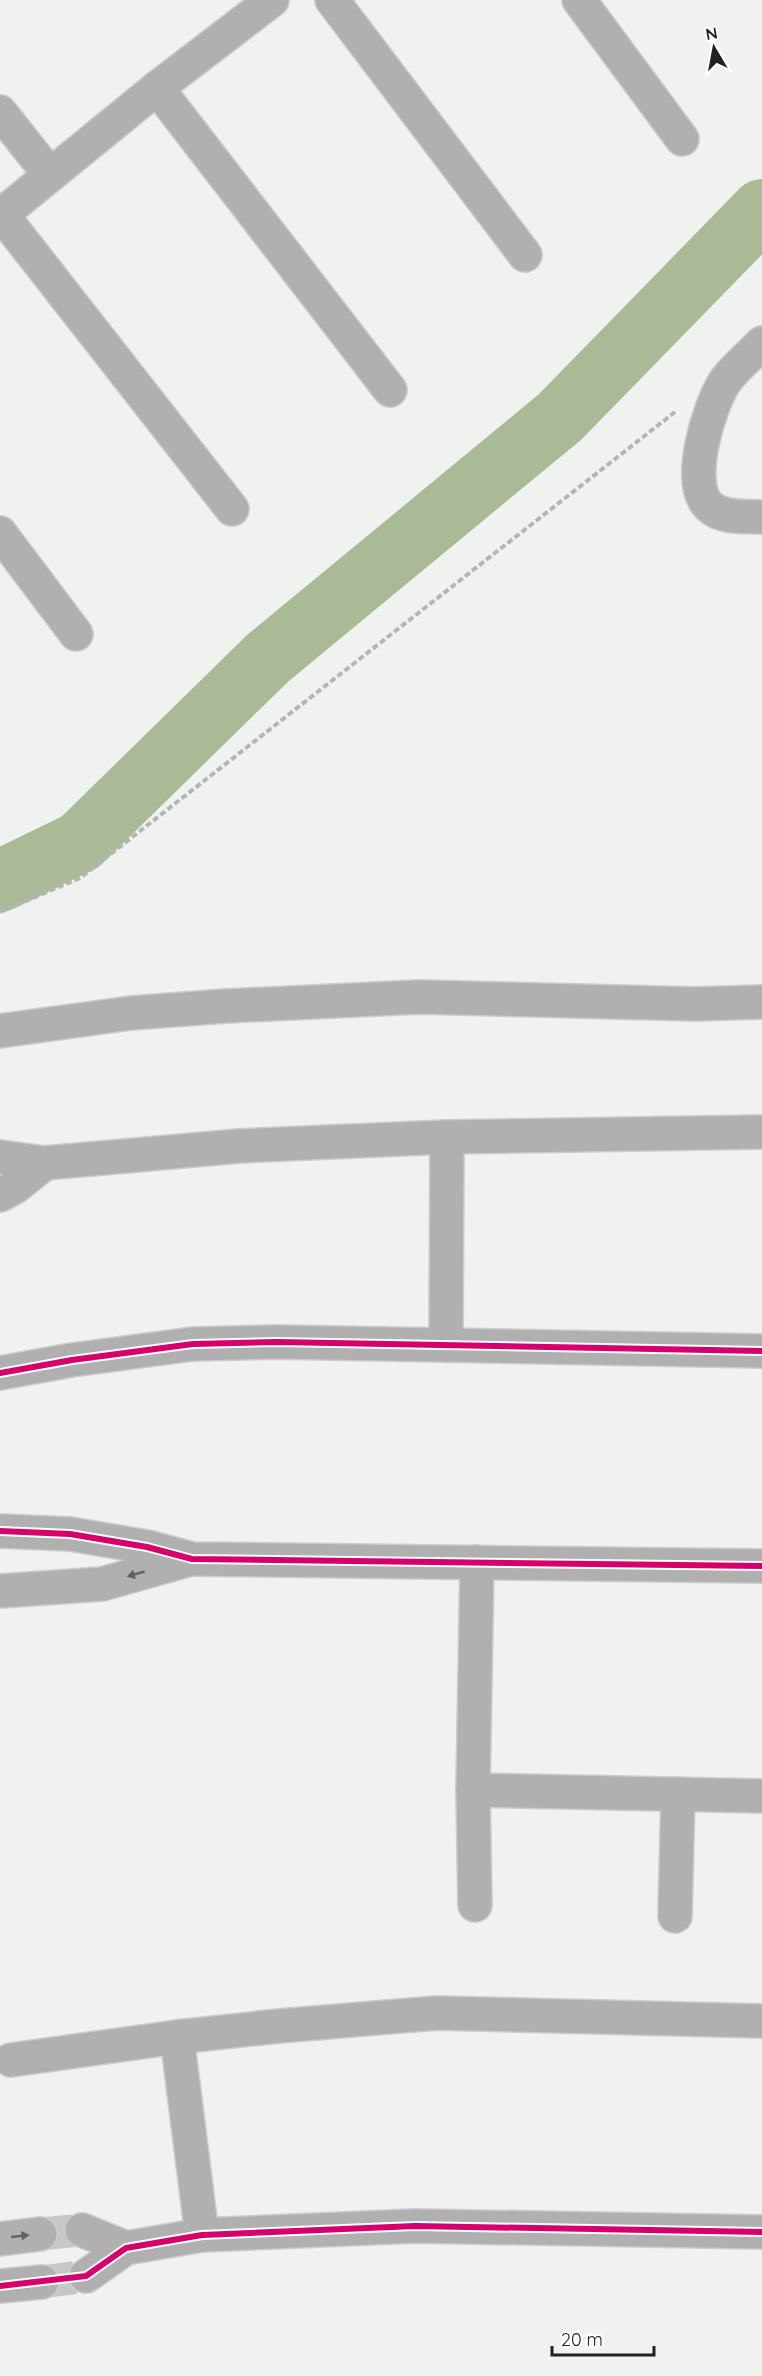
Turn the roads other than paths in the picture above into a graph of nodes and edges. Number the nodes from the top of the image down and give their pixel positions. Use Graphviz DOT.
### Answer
graph roads {
  1 [pos="272,0"];
  2 [pos="332,0"];
  3 [pos="579,0"];
  4 [pos="157,88"];
  5 [pos="0,112"];
  6 [pos="682,139"];
  7 [pos="50,175"];
  8 [pos="1,215"];
  9 [pos="525,255"];
  10 [pos="762,343"];
  11 [pos="390,390"];
  12 [pos="232,509"];
  13 [pos="762,517"];
  14 [pos="0,533"];
  15 [pos="76,634"];
  16 [pos="762,1002"];
  17 [pos="0,1031"];
  18 [pos="762,1132"];
  19 [pos="447,1137"];
  20 [pos="0,1157"];
  21 [pos="45,1163"];
  22 [pos="0,1195"];
  23 [pos="447,1344"];
  24 [pos="762,1351"];
  25 [pos="0,1372"];
  26 [pos="0,1530"];
  27 [pos="192,1558"];
  28 [pos="477,1562"];
  29 [pos="762,1566"];
  30 [pos="0,1591"];
  31 [pos="473,1790"];
  32 [pos="678,1794"];
  33 [pos="762,1796"];
  34 [pos="475,1905"];
  35 [pos="675,1916"];
  36 [pos="762,2021"];
  37 [pos="177,2037"];
  38 [pos="11,2060"];
  39 [pos="82,2230"];
  40 [pos="762,2232"];
  41 [pos="40,2234"];
  42 [pos="202,2235"];
  43 [pos="0,2239"];
  44 [pos="126,2248"];
  45 [pos="86,2276"];
  46 [pos="42,2282"];
  47 [pos="0,2286"];
  1 -- 4 [label="street"];
  2 -- 9 [label="street"];
  3 -- 6 [label="street"];
  4 -- 7 [label="street"];
  4 -- 11 [label="street"];
  5 -- 7 [label="street"];
  7 -- 8 [label="street"];
  8 -- 12 [label="street"];
  10 -- 13 [label="street"];
  14 -- 15 [label="street"];
  16 -- 17 [label="street"];
  18 -- 19 [label="street"];
  19 -- 21 [label="street"];
  19 -- 23 [label="street"];
  20 -- 21 [label="street"];
  21 -- 22 [label="street"];
  23 -- 24 [label="street"];
  23 -- 25 [label="street"];
  26 -- 27 [label="street"];
  27 -- 28 [label="street"];
  27 -- 30 [label="street, one-way"];
  28 -- 29 [label="street"];
  28 -- 31 [label="street"];
  31 -- 32 [label="street"];
  31 -- 34 [label="street"];
  32 -- 33 [label="street"];
  32 -- 35 [label="street"];
  36 -- 37 [label="street"];
  37 -- 38 [label="street"];
  37 -- 42 [label="street"];
  39 -- 44 [label="street"];
  40 -- 42 [label="street"];
  43 -- 41 [label="street, one-way"];
  42 -- 44 [label="street"];
  44 -- 45 [label="street"];
  46 -- 47 [label="street"];
}
